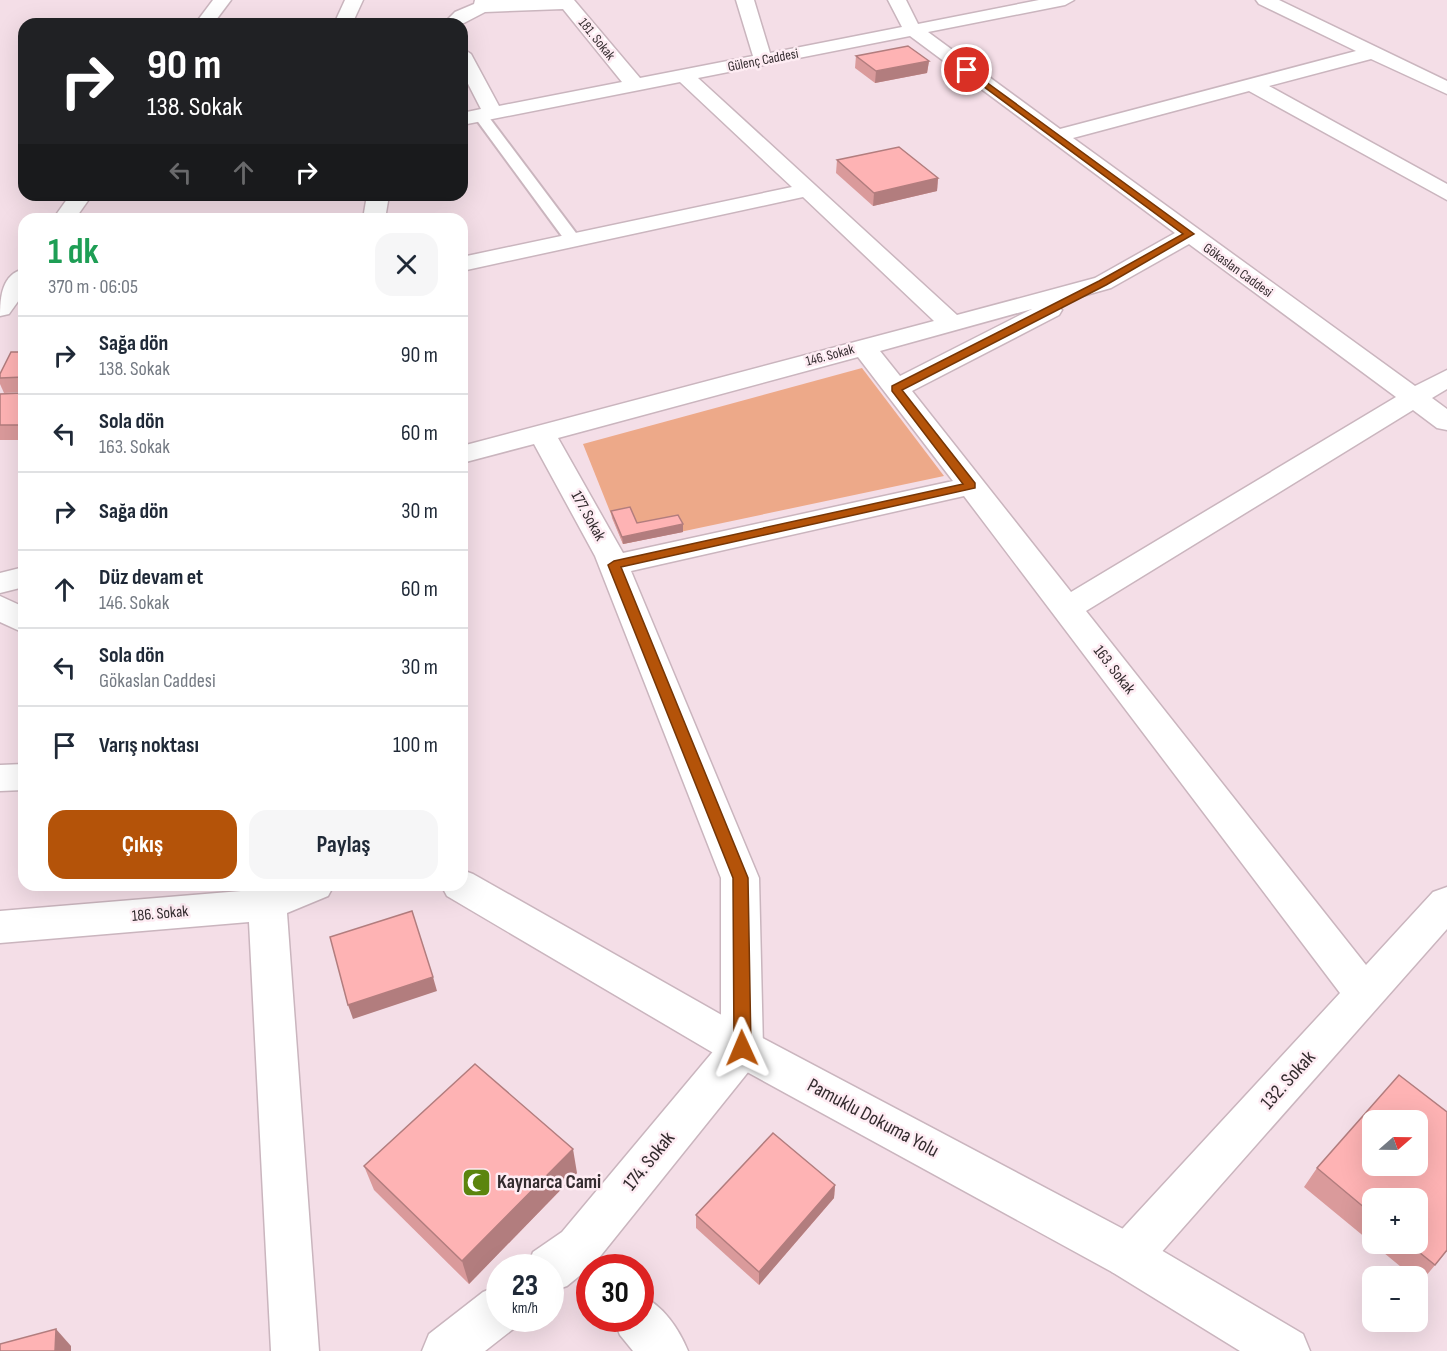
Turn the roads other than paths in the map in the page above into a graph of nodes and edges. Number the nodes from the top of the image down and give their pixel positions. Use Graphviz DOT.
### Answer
graph roads {
  1 [pos="222,0"];
  2 [pos="354,0"];
  3 [pos="746,0"];
  4 [pos="897,0"];
  5 [pos="1065,0"];
  6 [pos="1265,0"];
  7 [pos="483,4"];
  8 [pos="208,18"];
  9 [pos="346,18"];
  10 [pos="460,18"];
  11 [pos="913,30"];
  12 [pos="1374,52"];
  13 [pos="763,60"];
  14 [pos="684,76"];
  15 [pos="468,77"];
  16 [pos="1251,84"];
  17 [pos="635,85"];
  18 [pos="1447,88"];
  19 [pos="478,116"];
  20 [pos="1056,136"];
  21 [pos="807,190"];
  22 [pos="1447,193"];
  23 [pos="1190,234"];
  24 [pos="573,240"];
  25 [pos="468,263"];
  26 [pos="1103,283"];
  27 [pos="18,284"];
  28 [pos="0,309"];
  29 [pos="950,322"];
  30 [pos="863,346"];
  31 [pos="1447,378"];
  32 [pos="896,389"];
  33 [pos="1414,399"];
  34 [pos="1447,422"];
  35 [pos="542,434"];
  36 [pos="468,453"];
  37 [pos="970,486"];
  38 [pos="614,565"];
  39 [pos="18,579"];
  40 [pos="0,584"];
  41 [pos="0,607"];
  42 [pos="1066,609"];
  43 [pos="18,618"];
  44 [pos="18,777"];
  45 [pos="0,778"];
  46 [pos="468,890"];
  47 [pos="301,891"];
  48 [pos="1447,903"];
  49 [pos="267,906"];
  50 [pos="0,927"];
  51 [pos="1365,994"];
  52 [pos="742,1048"];
  53 [pos="1128,1256"];
  54 [pos="574,1262"];
  55 [pos="486,1320"];
  56 [pos="648,1332"];
  57 [pos="295,1351"];
  58 [pos="446,1351"];
  59 [pos="664,1351"];
  60 [pos="1286,1351"];
  1 -- 8 [label="street"];
  2 -- 9 [label="street"];
  3 -- 13 [label="street"];
  4 -- 11 [label="street, Gökaslan Caddesi"];
  5 -- 11 [label="street, Gülenç Caddesi"];
  6 -- 12 [label="street"];
  7 -- 10 [label="street"];
  7 -- 17 [label="street, 181. Sokak"];
  11 -- 13 [label="street, Gülenç Caddesi"];
  11 -- 20 [label="street, Gökaslan Caddesi"];
  12 -- 16 [label="street"];
  12 -- 18 [label="street"];
  13 -- 14 [label="street, Gülenç Caddesi"];
  14 -- 17 [label="street, Gülenç Caddesi"];
  14 -- 21 [label="street"];
  15 -- 19 [label="street"];
  16 -- 20 [label="street"];
  16 -- 22 [label="street"];
  17 -- 19 [label="street, Gülenç Caddesi"];
  19 -- 24 [label="lane"];
  20 -- 23 [label="street, Gökaslan Caddesi"];
  21 -- 24 [label="street"];
  21 -- 29 [label="street"];
  23 -- 26 [label="street, 146. Sokak"];
  23 -- 33 [label="street, Gökaslan Caddesi"];
  24 -- 25 [label="street"];
  26 -- 29 [label="street, 146. Sokak"];
  26 -- 32 [label="street"];
  27 -- 28 [label="street"];
  29 -- 30 [label="street, 146. Sokak"];
  30 -- 32 [label="street, 163. Sokak"];
  30 -- 35 [label="street, 146. Sokak"];
  31 -- 33 [label="street"];
  32 -- 37 [label="street, 163. Sokak"];
  33 -- 34 [label="street, Gökaslan Caddesi"];
  33 -- 42 [label="street"];
  35 -- 36 [label="street, 146. Sokak"];
  35 -- 38 [label="street, 177. Sokak"];
  37 -- 38 [label="street"];
  37 -- 42 [label="street, 163. Sokak"];
  38 -- 52 [label="street, 177. Sokak"];
  39 -- 40 [label="street"];
  41 -- 43 [label="street"];
  42 -- 51 [label="street, 163. Sokak"];
  44 -- 45 [label="street"];
  46 -- 52 [label="street, Pamuklu Dokuma Yolu"];
  47 -- 49 [label="street, 186. Sokak"];
  48 -- 51 [label="street, 132. Sokak"];
  49 -- 50 [label="street, 186. Sokak"];
  49 -- 57 [label="street"];
  51 -- 53 [label="street, 132. Sokak"];
  52 -- 53 [label="street, Pamuklu Dokuma Yolu"];
  52 -- 54 [label="street, 174. Sokak"];
  53 -- 60 [label="street, Pamuklu Dokuma Yolu"];
  55 -- 58 [label="street"];
  56 -- 59 [label="street"];
}
